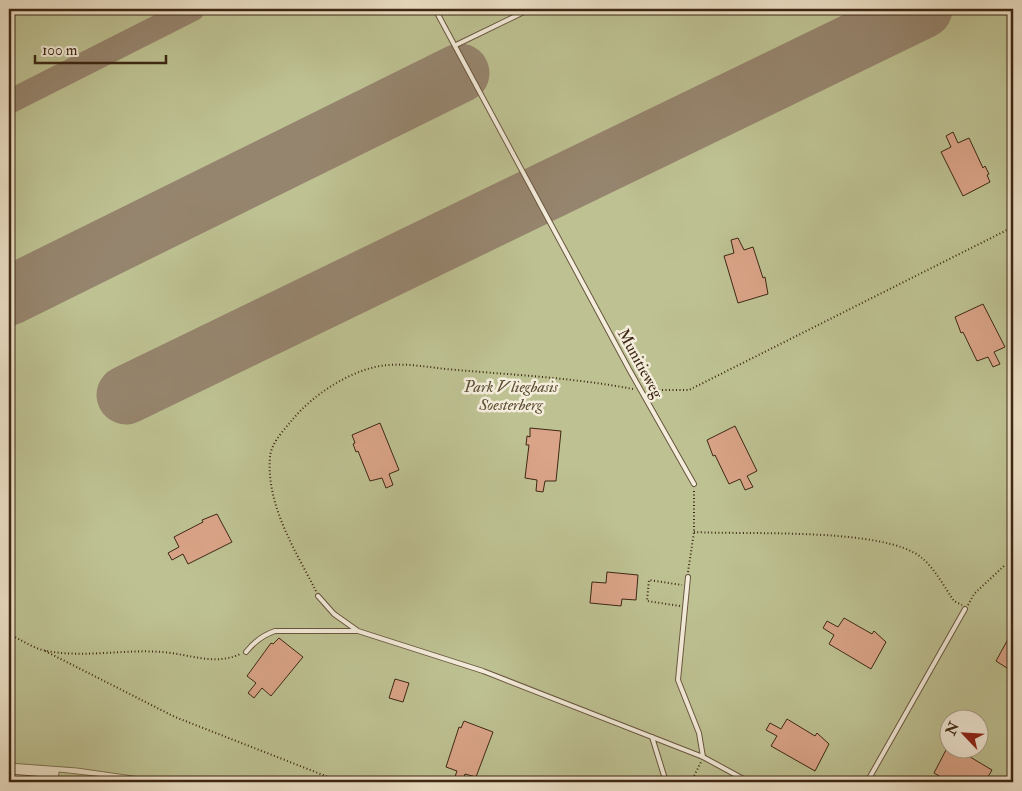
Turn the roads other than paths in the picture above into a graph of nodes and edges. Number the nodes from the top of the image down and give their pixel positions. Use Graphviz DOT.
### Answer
graph roads {
  1 [pos="435,9"];
  2 [pos="530,9"];
  3 [pos="456,45"];
  4 [pos="694,484"];
  5 [pos="688,577"];
  6 [pos="318,596"];
  7 [pos="966,608"];
  8 [pos="358,631"];
  9 [pos="246,652"];
  10 [pos="652,737"];
  11 [pos="703,757"];
  12 [pos="9,778"];
  13 [pos="57,782"];
  14 [pos="666,782"];
  15 [pos="749,782"];
  16 [pos="867,782"];
  1 -- 3 [label="lane, Munitieweg"];
  2 -- 3 [label="lane"];
  3 -- 4 [label="lane, Munitieweg"];
  5 -- 11 [label="lane"];
  6 -- 8 [label="lane"];
  7 -- 16 [label="lane"];
  8 -- 9 [label="lane"];
  8 -- 10 [label="lane"];
  10 -- 11 [label="lane"];
  10 -- 14 [label="lane"];
  11 -- 15 [label="lane"];
  12 -- 13 [label="street"];
}
